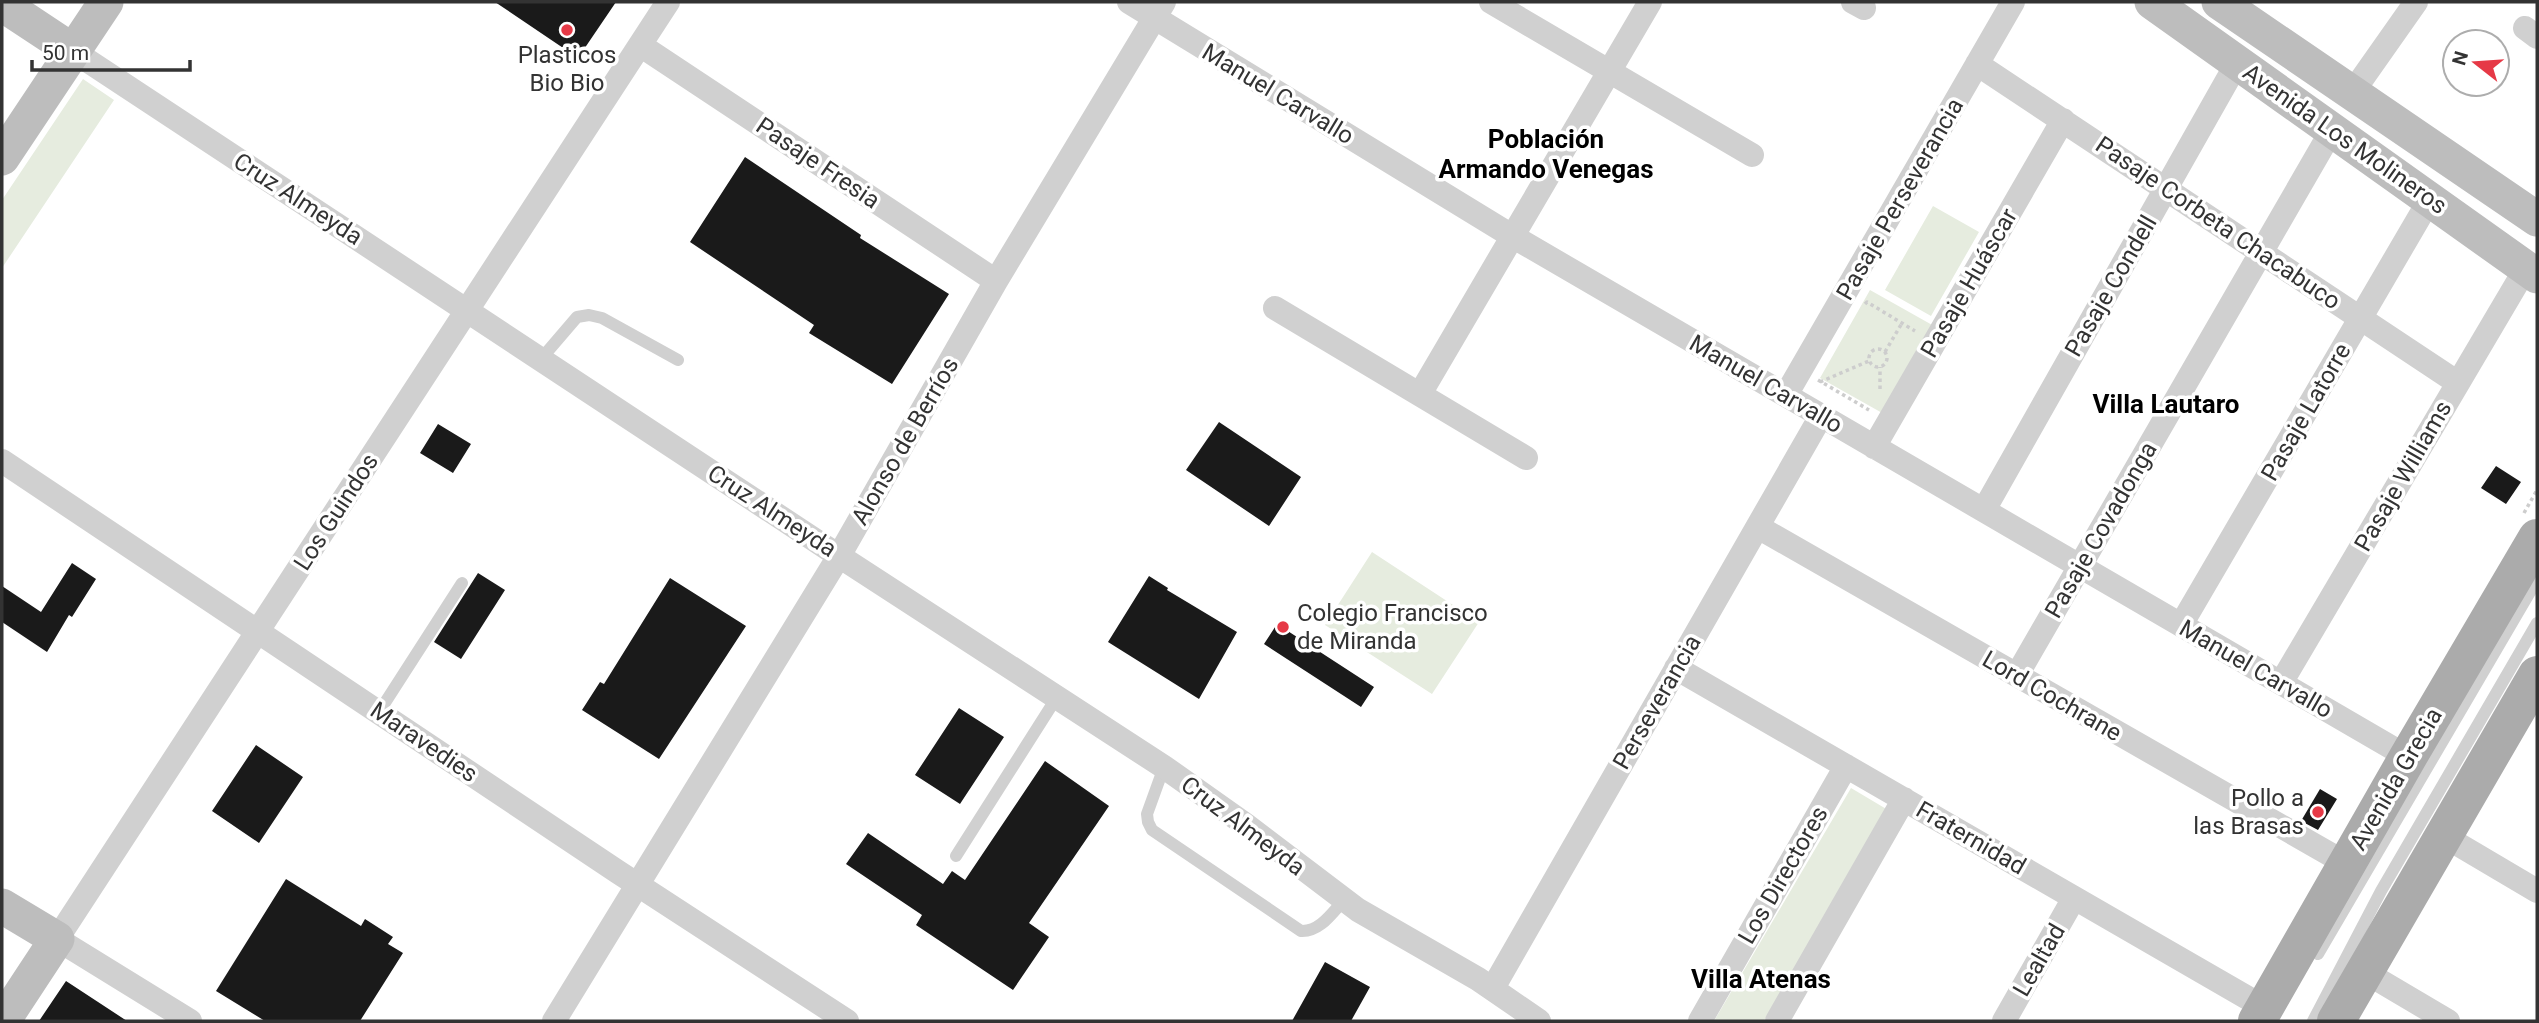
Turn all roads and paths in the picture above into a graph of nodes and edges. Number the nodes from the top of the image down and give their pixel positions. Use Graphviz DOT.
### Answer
graph roads {
  1 [pos="106,2"];
  2 [pos="668,2"];
  3 [pos="1129,2"];
  4 [pos="1491,2"];
  5 [pos="1650,2"];
  6 [pos="2013,2"];
  7 [pos="2152,2"];
  8 [pos="2416,2"];
  9 [pos="2,4"];
  10 [pos="2231,5"];
  11 [pos="1159,10"];
  12 [pos="640,45"];
  13 [pos="73,51"];
  14 [pos="2237,62"];
  15 [pos="1978,64"];
  16 [pos="1609,71"];
  17 [pos="2351,93"];
  18 [pos="2063,120"];
  19 [pos="2332,130"];
  20 [pos="1752,155"];
  21 [pos="2,158"];
  22 [pos="2166,189"];
  23 [pos="2430,200"];
  24 [pos="2537,219"];
  25 [pos="1512,236"];
  26 [pos="2261,253"];
  27 [pos="2531,272"];
  28 [pos="996,281"];
  29 [pos="1275,308"];
  30 [pos="467,310"];
  31 [pos="1860,314"];
  32 [pos="2361,319"];
  33 [pos="1902,323"];
  34 [pos="1926,337"];
  35 [pos="1885,352"];
  36 [pos="541,359"];
  37 [pos="678,360"];
  38 [pos="1869,361"];
  39 [pos="1827,370"];
  40 [pos="1821,382"];
  41 [pos="2458,383"];
  42 [pos="1420,394"];
  43 [pos="1786,395"];
  44 [pos="1821,416"];
  45 [pos="1880,416"];
  46 [pos="1874,446"];
  47 [pos="1526,457"];
  48 [pos="2,461"];
  49 [pos="1984,510"];
  50 [pos="1758,527"];
  51 [pos="2537,538"];
  52 [pos="839,556"];
  53 [pos="2080,566"];
  54 [pos="2537,580"];
  55 [pos="461,583"];
  56 [pos="2537,623"];
  57 [pos="2181,625"];
  58 [pos="257,632"];
  59 [pos="1676,668"];
  60 [pos="2017,675"];
  61 [pos="2537,676"];
  62 [pos="2281,683"];
  63 [pos="1057,697"];
  64 [pos="379,712"];
  65 [pos="2408,757"];
  66 [pos="1846,766"];
  67 [pos="1164,767"];
  68 [pos="1904,799"];
  69 [pos="2444,836"];
  70 [pos="956,856"];
  71 [pos="2347,864"];
  72 [pos="638,884"];
  73 [pos="2537,891"];
  74 [pos="2074,898"];
  75 [pos="1344,900"];
  76 [pos="2,906"];
  77 [pos="57,939"];
  78 [pos="2314,961"];
  79 [pos="2365,972"];
  80 [pos="1493,988"];
  81 [pos="2261,1015"];
  82 [pos="3,1021"];
  83 [pos="190,1021"];
  84 [pos="554,1021"];
  85 [pos="847,1021"];
  86 [pos="1539,1021"];
  87 [pos="1700,1021"];
  88 [pos="1777,1021"];
  89 [pos="2004,1021"];
  90 [pos="2313,1021"];
  91 [pos="2336,1021"];
  92 [pos="2448,1021"];
  1 -- 13 [label="street"];
  2 -- 12 [label="street, Los Guindos"];
  3 -- 11 [label="street, Manuel Carvallo"];
  4 -- 16 [label="street"];
  5 -- 16 [label="street"];
  6 -- 15 [label="street, Pasaje Perseverancia"];
  7 -- 14 [label="street, Avenida Los Molineros"];
  8 -- 17 [label="street"];
  9 -- 13 [label="street, Cruz Almeyda"];
  10 -- 17 [label="street, Avenida Los Molineros"];
  11 -- 25 [label="street, Manuel Carvallo"];
  11 -- 28 [label="street, Alonso de Berríos"];
  12 -- 28 [label="street, Pasaje Fresia"];
  12 -- 30 [label="street, Los Guindos"];
  13 -- 21 [label="street"];
  13 -- 30 [label="street, Cruz Almeyda"];
  14 -- 19 [label="street, Avenida Los Molineros"];
  14 -- 22 [label="street, Pasaje Condell"];
  15 -- 18 [label="street, Pasaje Corbeta Chacabuco"];
  15 -- 43 [label="street, Pasaje Perseverancia"];
  16 -- 20 [label="street"];
  16 -- 25 [label="street"];
  17 -- 24 [label="street, Avenida Los Molineros"];
  18 -- 22 [label="street, Pasaje Corbeta Chacabuco"];
  18 -- 46 [label="street, Pasaje Huáscar"];
  19 -- 23 [label="street, Avenida Los Molineros"];
  19 -- 26 [label="street, Pasaje Covadonga"];
  22 -- 26 [label="street, Pasaje Corbeta Chacabuco"];
  22 -- 49 [label="street, Pasaje Condell"];
  23 -- 27 [label="street, Avenida Los Molineros"];
  23 -- 32 [label="street, Pasaje Latorre"];
  25 -- 42 [label="street"];
  25 -- 43 [label="street, Manuel Carvallo"];
  26 -- 32 [label="street, Pasaje Corbeta Chacabuco"];
  26 -- 53 [label="street, Pasaje Covadonga"];
  27 -- 41 [label="street, Pasaje Williams"];
  28 -- 52 [label="street, Alonso de Berríos"];
  29 -- 42 [label="street"];
  30 -- 36 [label="street, Cruz Almeyda"];
  30 -- 58 [label="street, Los Guindos"];
  31 -- 33 [label="path"];
  32 -- 41 [label="street, Pasaje Corbeta Chacabuco"];
  32 -- 57 [label="street, Pasaje Latorre"];
  33 -- 34 [label="path"];
  33 -- 35 [label="path"];
  35 -- 38 [label="path"];
  35 -- 38 [label="path"];
  36 -- 37 [label="lane"];
  36 -- 52 [label="street, Cruz Almeyda"];
  38 -- 40 [label="path"];
  39 -- 40 [label="path"];
  40 -- 45 [label="path"];
  41 -- 62 [label="street, Pasaje Williams"];
  42 -- 47 [label="street"];
  43 -- 44 [label="street, Manuel Carvallo"];
  44 -- 46 [label="street, Manuel Carvallo"];
  44 -- 50 [label="street, Perseverancia"];
  46 -- 49 [label="street, Manuel Carvallo"];
  48 -- 58 [label="street, Maravedies"];
  49 -- 53 [label="street, Manuel Carvallo"];
  50 -- 59 [label="street, Perseverancia"];
  50 -- 60 [label="street, Lord Cochrane"];
  51 -- 65 [label="main road, Avenida Grecia"];
  52 -- 63 [label="street, Cruz Almeyda"];
  52 -- 72 [label="street, Alonso de Berríos"];
  53 -- 57 [label="street, Manuel Carvallo"];
  53 -- 60 [label="street, Pasaje Covadonga"];
  54 -- 78 [label="lane"];
  55 -- 64 [label="lane"];
  56 -- 90 [label="lane"];
  57 -- 62 [label="street, Manuel Carvallo"];
  58 -- 64 [label="street, Maravedies"];
  58 -- 77 [label="street, Los Guindos"];
  59 -- 66 [label="street, Fraternidad"];
  59 -- 80 [label="street, Perseverancia"];
  60 -- 71 [label="street, Lord Cochrane"];
  61 -- 69 [label="main road"];
  62 -- 65 [label="street, Manuel Carvallo"];
  63 -- 67 [label="street, Cruz Almeyda"];
  63 -- 70 [label="lane"];
  64 -- 72 [label="street, Maravedies"];
  65 -- 71 [label="main road, Avenida Grecia"];
  66 -- 68 [label="street, Fraternidad"];
  66 -- 87 [label="street, Los Directores"];
  67 -- 75 [label="street, Cruz Almeyda"];
  67 -- 75 [label="lane"];
  68 -- 74 [label="street, Fraternidad"];
  68 -- 88 [label="street"];
  69 -- 73 [label="street"];
  69 -- 79 [label="main road"];
  71 -- 81 [label="main road, Avenida Grecia"];
  72 -- 84 [label="street, Alonso de Berríos"];
  72 -- 85 [label="street, Maravedies"];
  74 -- 81 [label="street, Fraternidad"];
  74 -- 89 [label="street, Lealtad"];
  75 -- 80 [label="street, Cruz Almeyda"];
  76 -- 77 [label="street"];
  77 -- 82 [label="street, Los Guindos"];
  77 -- 83 [label="street"];
  79 -- 91 [label="main road"];
  79 -- 92 [label="street"];
  80 -- 86 [label="street, Cruz Almeyda"];
}
